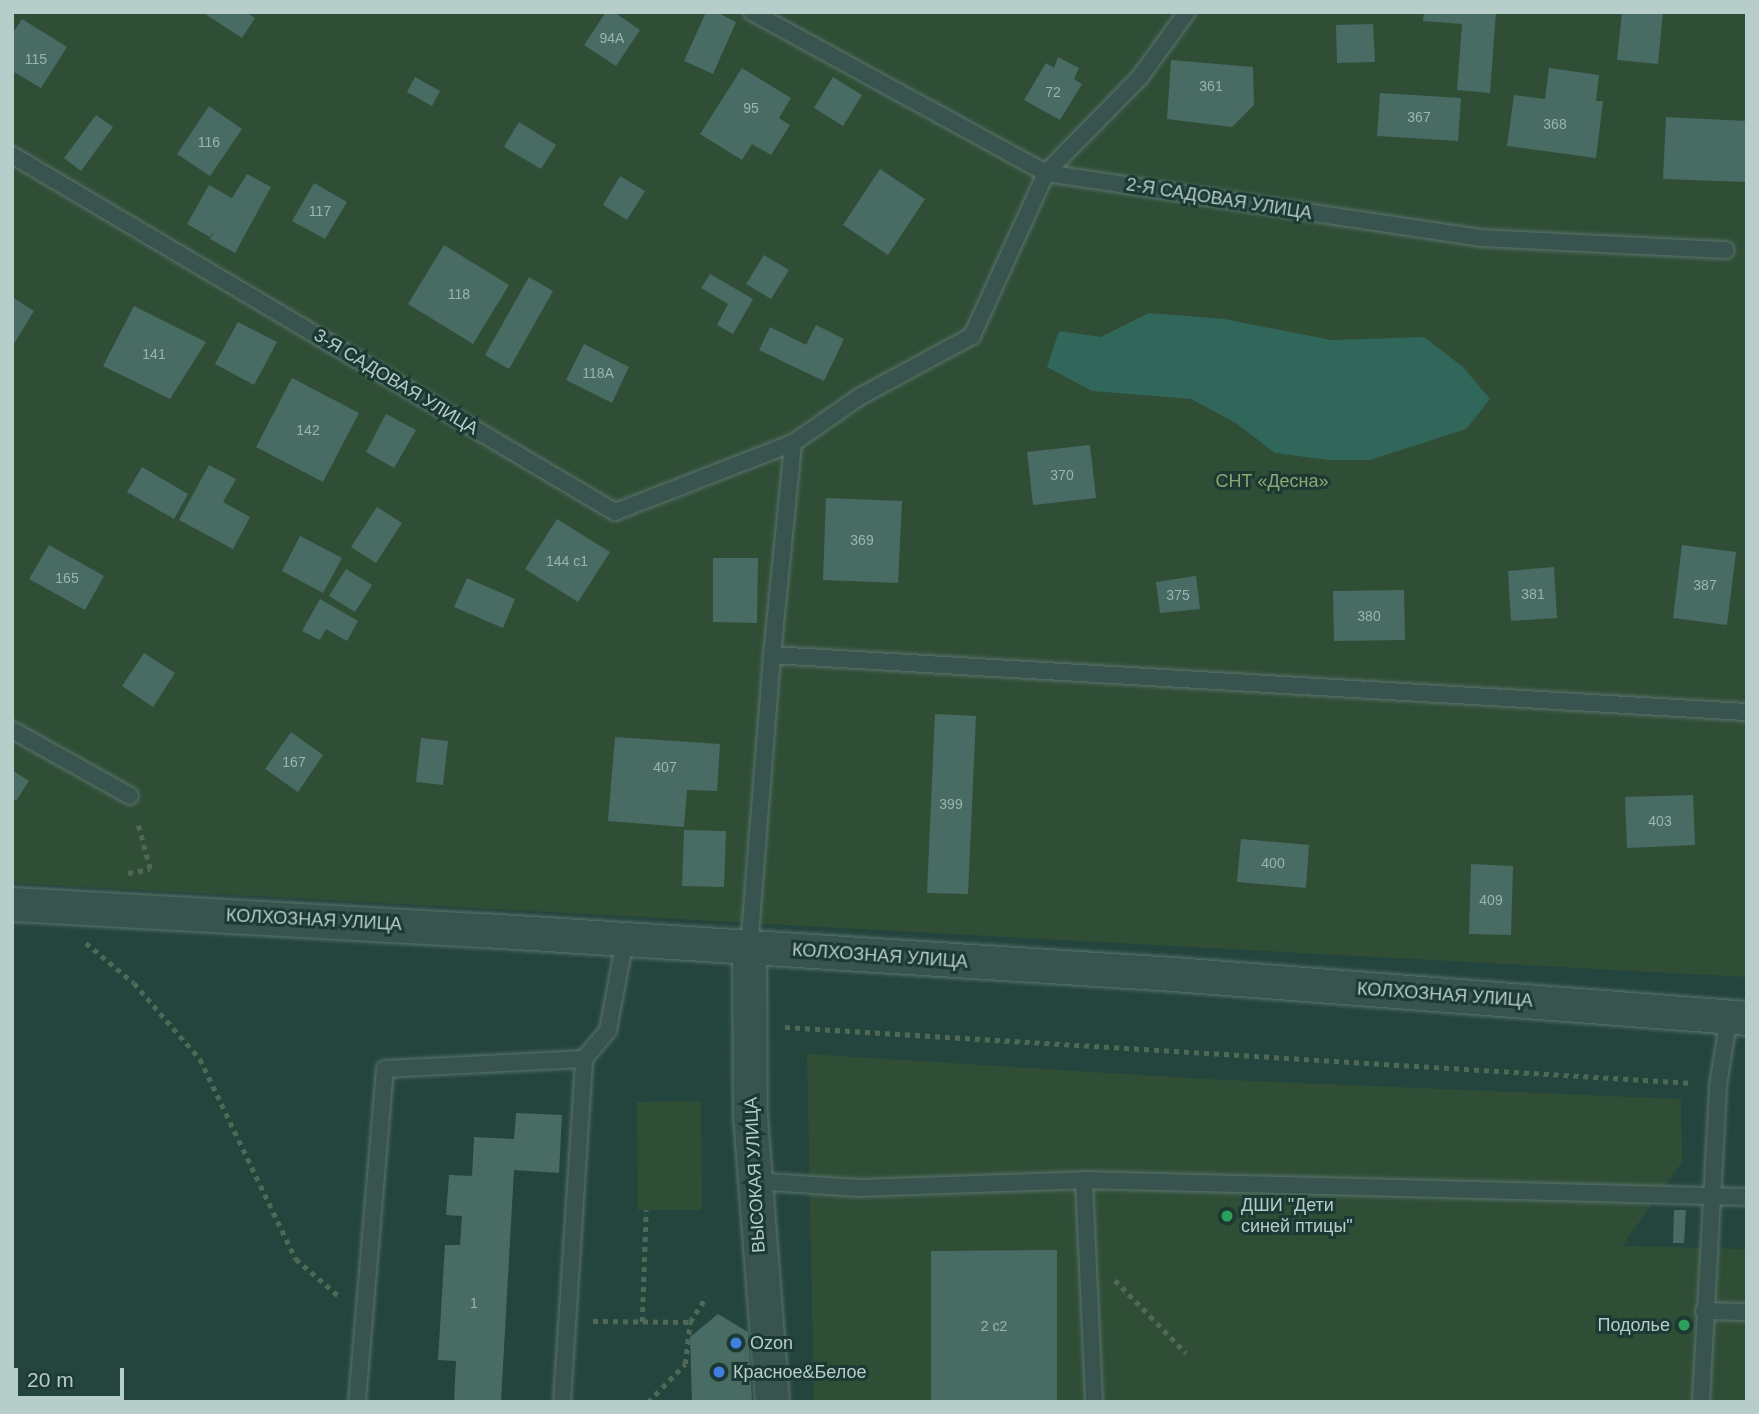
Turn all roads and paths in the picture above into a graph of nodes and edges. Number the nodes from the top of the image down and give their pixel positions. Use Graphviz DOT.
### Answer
graph roads {
  1 [pos="752,12"];
  2 [pos="1187,12"];
  3 [pos="12,155"];
  4 [pos="1046,173"];
  5 [pos="1726,250"];
  6 [pos="793,443"];
  7 [pos="772,654"];
  8 [pos="1747,712"];
  9 [pos="12,730"];
  10 [pos="130,796"];
  11 [pos="123,874"];
  12 [pos="12,904"];
  13 [pos="625,940"];
  14 [pos="83,941"];
  15 [pos="749,948"];
  16 [pos="1738,1018"];
  17 [pos="749,1024"];
  18 [pos="584,1059"];
  19 [pos="1718,1085"];
  20 [pos="1084,1180"];
  21 [pos="753,1181"];
  22 [pos="1711,1197"];
  23 [pos="1747,1197"];
  24 [pos="646,1210"];
  25 [pos="1087,1252"];
  26 [pos="706,1297"];
  27 [pos="1704,1311"];
  28 [pos="1747,1312"];
  29 [pos="364,1319"];
  30 [pos="568,1321"];
  31 [pos="642,1322"];
  32 [pos="690,1322"];
  33 [pos="1186,1353"];
  34 [pos="357,1402"];
  35 [pos="562,1402"];
  36 [pos="648,1402"];
  37 [pos="772,1402"];
  38 [pos="1094,1402"];
  39 [pos="1701,1402"];
  1 -- 4 [label="lane, 2-Я САДОВАЯ УЛИЦА"];
  2 -- 4 [label="lane"];
  3 -- 6 [label="lane, 3-Я САДОВАЯ УЛИЦА"];
  4 -- 5 [label="lane, 2-Я САДОВАЯ УЛИЦА"];
  4 -- 6 [label="lane"];
  6 -- 7 [label="lane"];
  7 -- 8 [label="lane"];
  7 -- 15 [label="lane"];
  9 -- 10 [label="lane"];
  10 -- 11 [label="path"];
  12 -- 13 [label="street, КОЛХОЗНАЯ УЛИЦА"];
  13 -- 15 [label="street, КОЛХОЗНАЯ УЛИЦА"];
  13 -- 18 [label="lane"];
  14 -- 29 [label="path"];
  15 -- 16 [label="street, КОЛХОЗНАЯ УЛИЦА"];
  15 -- 17 [label="street, ВЫСОКАЯ УЛИЦА"];
  16 -- 19 [label="lane"];
  17 -- 19 [label="path"];
  17 -- 21 [label="street, ВЫСОКАЯ УЛИЦА"];
  18 -- 29 [label="lane"];
  18 -- 30 [label="lane"];
  19 -- 22 [label="lane"];
  20 -- 21 [label="lane"];
  20 -- 22 [label="lane"];
  20 -- 25 [label="lane"];
  21 -- 37 [label="street, ВЫСОКАЯ УЛИЦА"];
  22 -- 23 [label="lane"];
  22 -- 27 [label="lane"];
  24 -- 31 [label="path"];
  25 -- 33 [label="path"];
  25 -- 38 [label="lane"];
  26 -- 32 [label="path"];
  27 -- 28 [label="lane"];
  27 -- 39 [label="lane"];
  29 -- 34 [label="lane"];
  30 -- 31 [label="path"];
  30 -- 35 [label="lane"];
  31 -- 32 [label="path"];
  32 -- 36 [label="path"];
}
